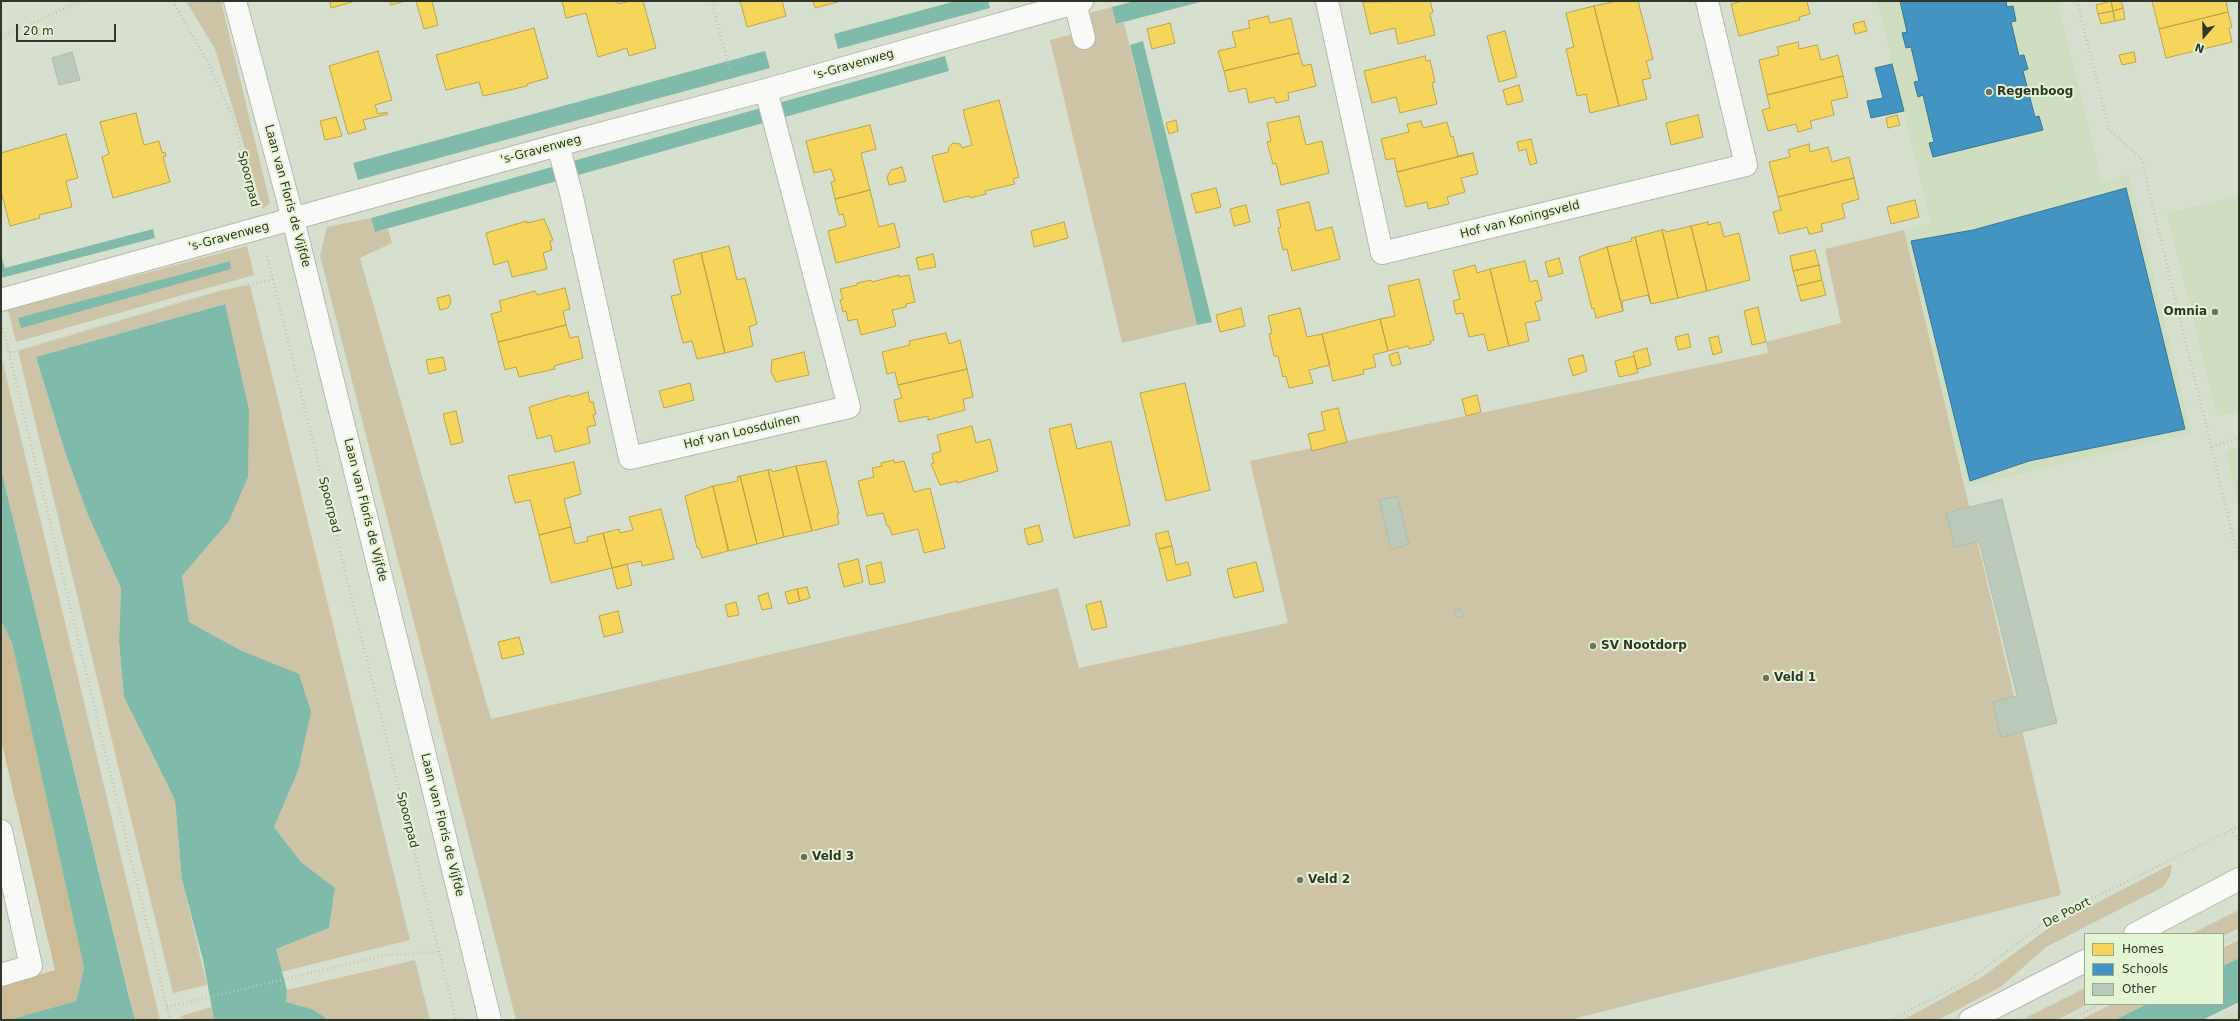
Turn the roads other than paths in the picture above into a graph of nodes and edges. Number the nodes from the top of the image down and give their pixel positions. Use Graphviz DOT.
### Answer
graph roads {
  1 [pos="235,1"];
  2 [pos="1327,1"];
  3 [pos="1707,1"];
  4 [pos="1078,2"];
  5 [pos="1084,38"];
  6 [pos="767,95"];
  7 [pos="559,151"];
  8 [pos="293,219"];
  9 [pos="1,300"];
  10 [pos="1,831"];
  11 [pos="2239,879"];
  12 [pos="2136,933"];
  13 [pos="2084,962"];
  14 [pos="1,975"];
  15 [pos="490,1020"];
  16 [pos="1970,1020"];
  1 -- 8 [label="street, Laan van Floris de Vijfde"];
  2 -- 3 [label="street, Hof van Koningsveld"];
  4 -- 5 [label="street"];
  4 -- 6 [label="street, 's-Gravenweg"];
  6 -- 7 [label="street, 's-Gravenweg"];
  6 -- 7 [label="street, Hof van Loosduinen"];
  7 -- 8 [label="street, 's-Gravenweg"];
  8 -- 9 [label="street, 's-Gravenweg"];
  8 -- 15 [label="street, Laan van Floris de Vijfde"];
  10 -- 14 [label="street"];
  11 -- 12 [label="street"];
  13 -- 16 [label="street"];
}
